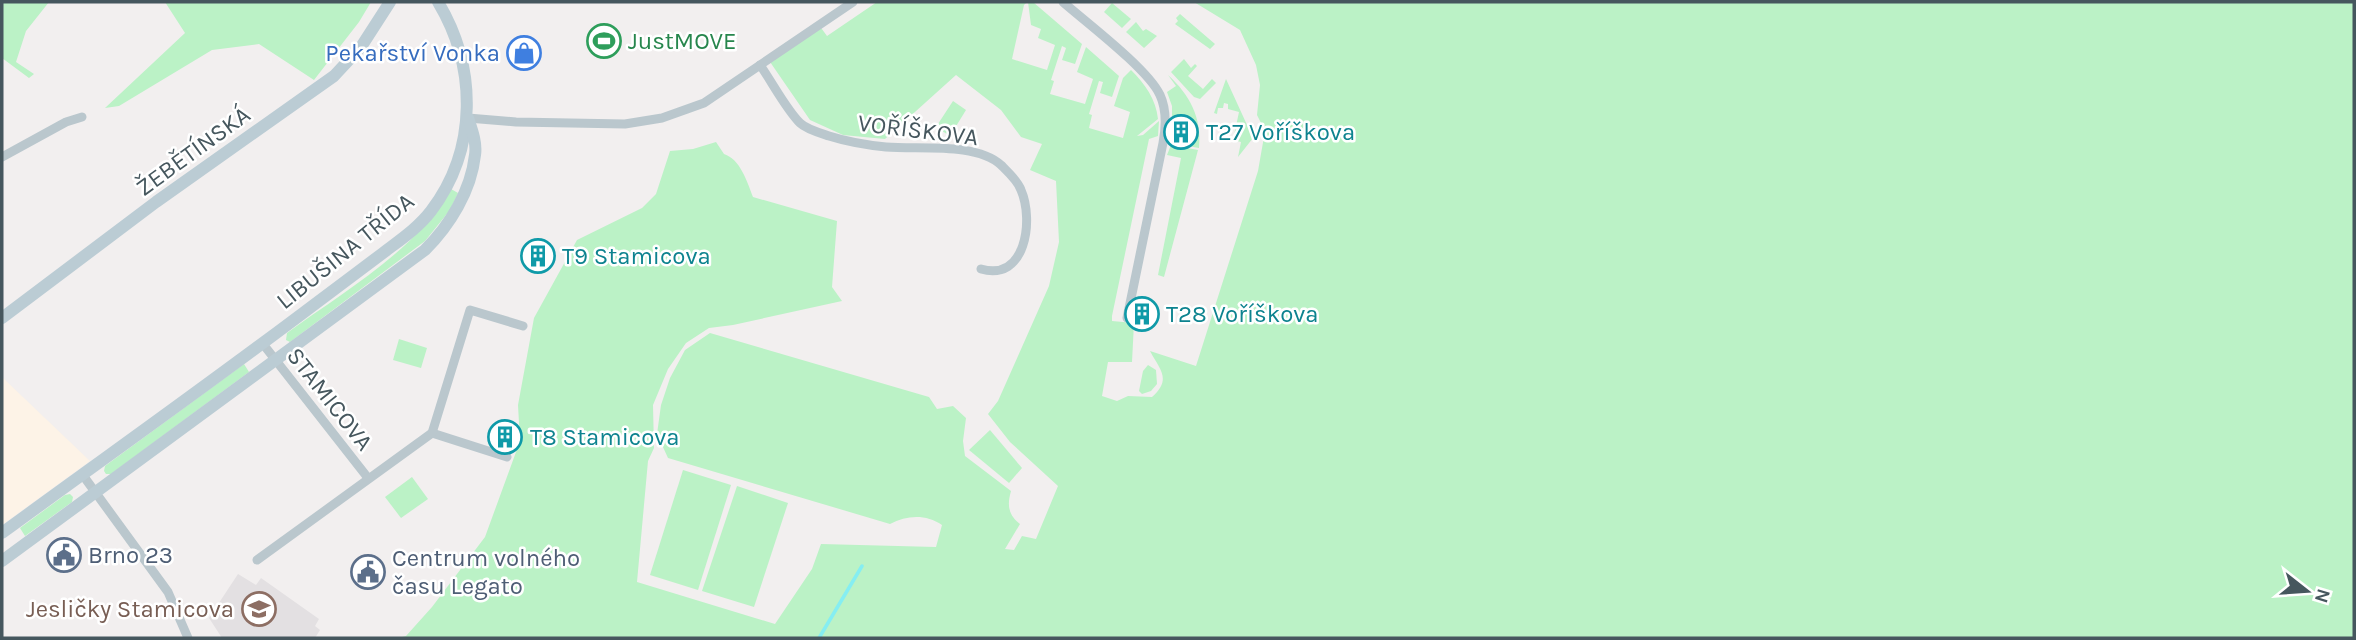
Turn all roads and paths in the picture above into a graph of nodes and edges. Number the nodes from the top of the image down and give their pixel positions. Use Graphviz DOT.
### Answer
graph roads {
  1 [pos="390,2"];
  2 [pos="438,2"];
  3 [pos="853,2"];
  4 [pos="1063,2"];
  5 [pos="760,65"];
  6 [pos="82,117"];
  7 [pos="468,118"];
  8 [pos="2,158"];
  9 [pos="981,269"];
  10 [pos="2,317"];
  11 [pos="1127,318"];
  12 [pos="523,326"];
  13 [pos="263,344"];
  14 [pos="275,360"];
  15 [pos="432,433"];
  16 [pos="507,457"];
  17 [pos="82,474"];
  18 [pos="368,478"];
  19 [pos="95,492"];
  20 [pos="2,533"];
  21 [pos="257,560"];
  22 [pos="2,561"];
  23 [pos="188,638"];
  1 -- 10 [label="street, ŽEBĚTÍNSKÁ"];
  2 -- 7 [label="street"];
  3 -- 5 [label="street"];
  4 -- 11 [label="street"];
  5 -- 7 [label="street"];
  5 -- 9 [label="street, VOŘÍŠKOVA"];
  6 -- 8 [label="street"];
  7 -- 13 [label="street, LIBUŠINA TŘÍDA"];
  7 -- 14 [label="street, LIBUŠINA TŘÍDA"];
  12 -- 15 [label="street"];
  13 -- 14 [label="street, STAMICOVA"];
  13 -- 17 [label="street, LIBUŠINA TŘÍDA"];
  14 -- 18 [label="street, STAMICOVA"];
  14 -- 19 [label="street, LIBUŠINA TŘÍDA"];
  15 -- 16 [label="street"];
  15 -- 18 [label="street, STAMICOVA"];
  17 -- 19 [label="street"];
  17 -- 20 [label="street, LIBUŠINA TŘÍDA"];
  18 -- 21 [label="street, STAMICOVA"];
  19 -- 22 [label="street, LIBUŠINA TŘÍDA"];
  19 -- 23 [label="street"];
}
